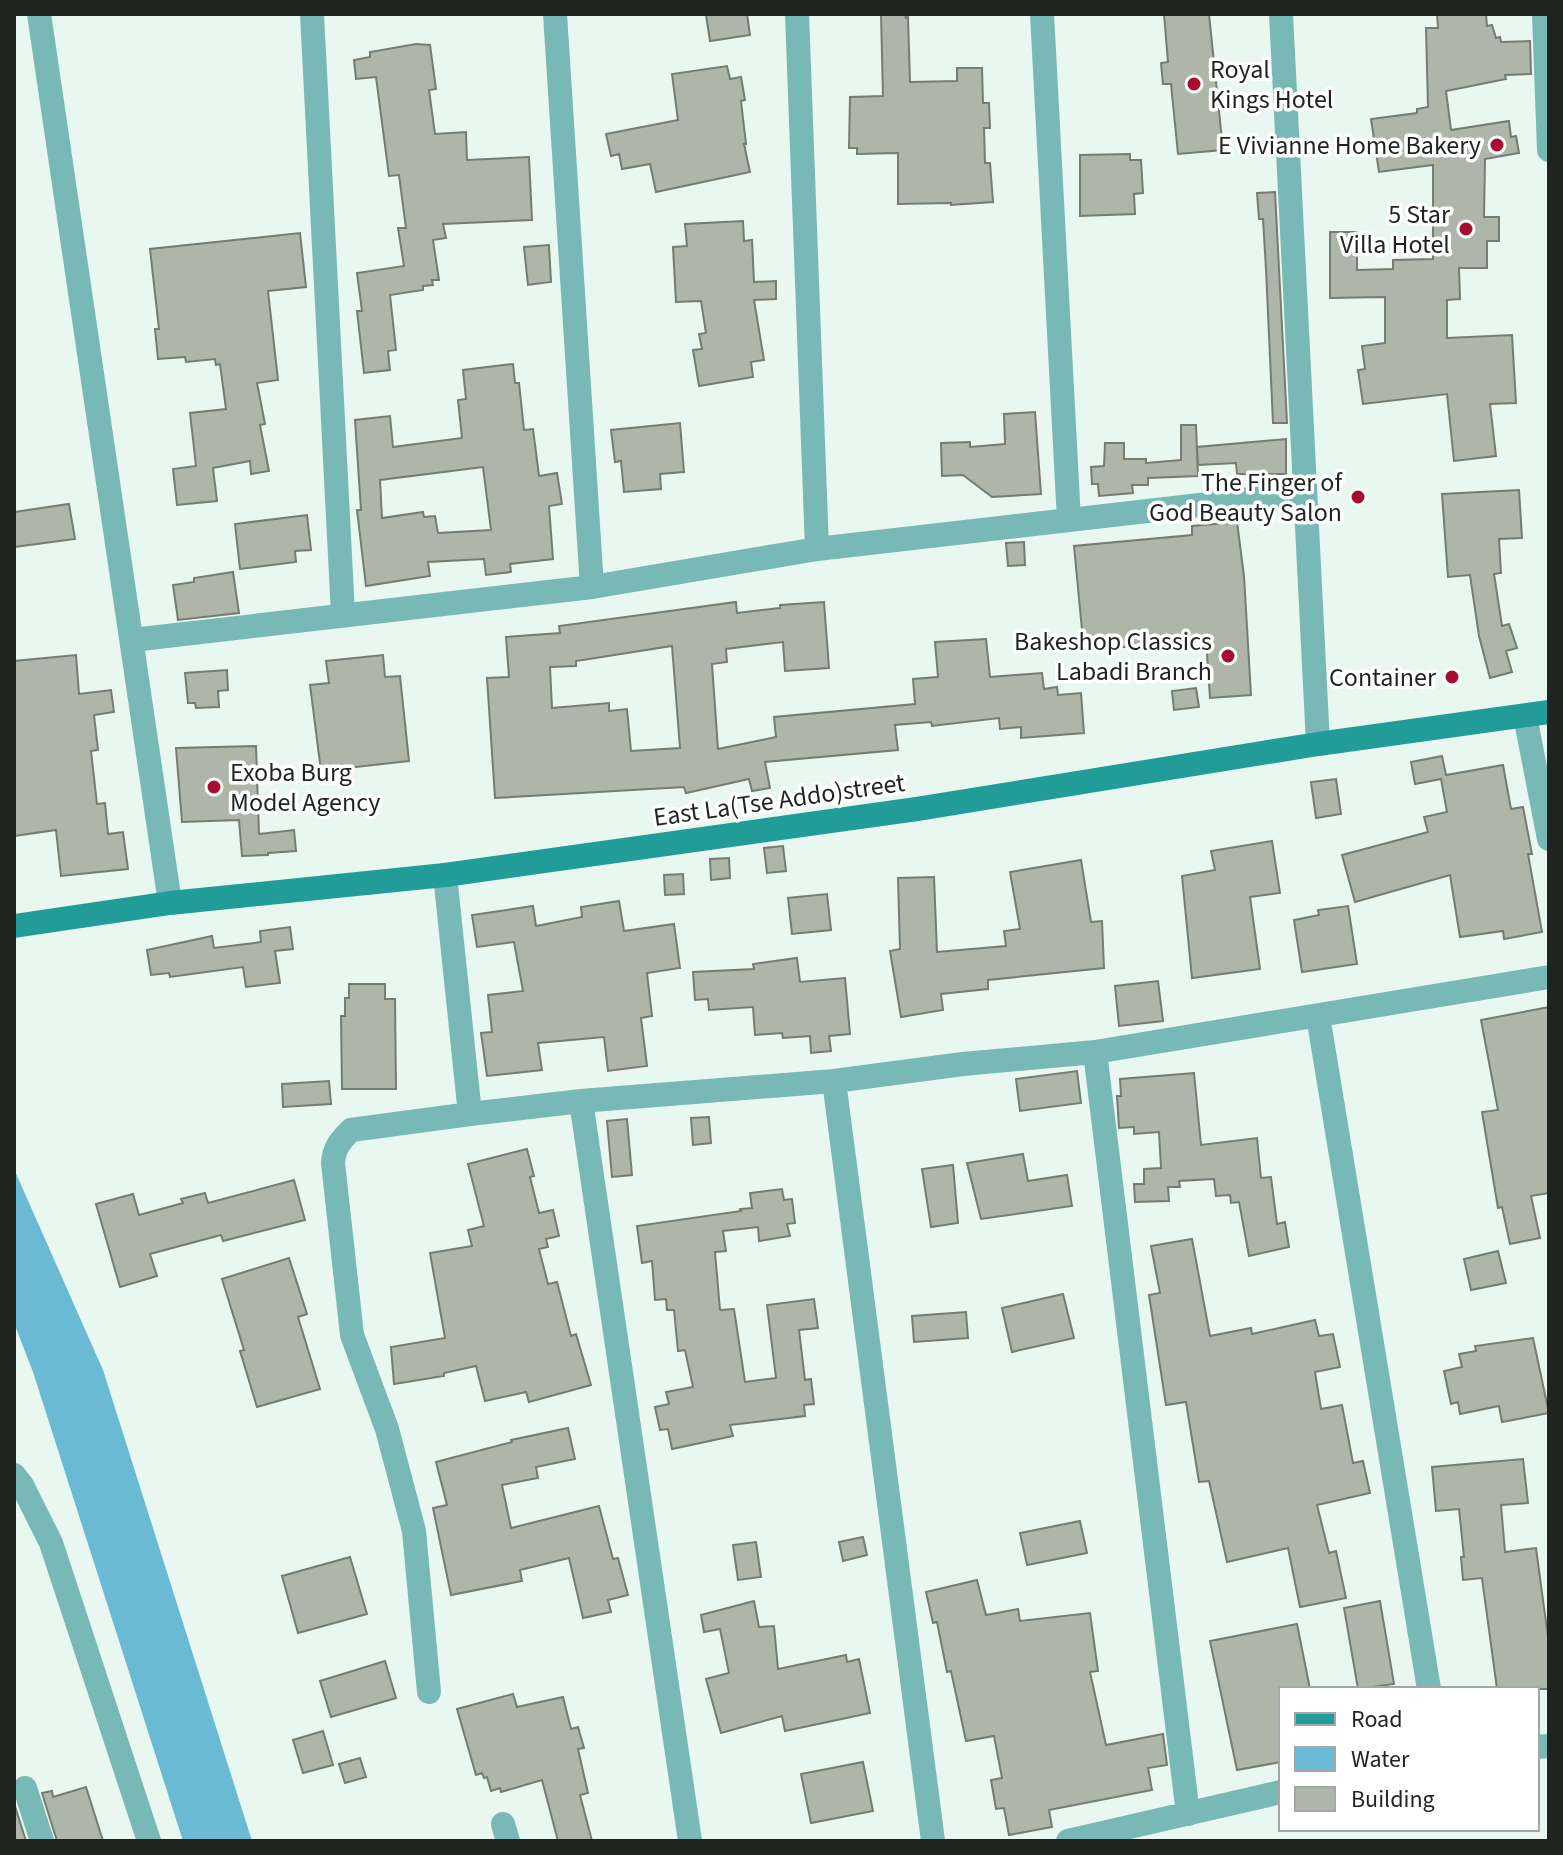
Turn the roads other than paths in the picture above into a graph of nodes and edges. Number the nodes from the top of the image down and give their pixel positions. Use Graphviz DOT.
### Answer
graph roads {
  1 [pos="39,14"];
  2 [pos="312,14"];
  3 [pos="555,14"];
  4 [pos="797,14"];
  5 [pos="1042,14"];
  6 [pos="1281,14"];
  7 [pos="1544,14"];
  8 [pos="1549,150"];
  9 [pos="1304,493"];
  10 [pos="1069,520"];
  11 [pos="817,549"];
  12 [pos="592,587"];
  13 [pos="343,614"];
  14 [pos="132,640"];
  15 [pos="1549,712"];
  16 [pos="1525,716"];
  17 [pos="1318,744"];
  18 [pos="1549,839"];
  19 [pos="445,875"];
  20 [pos="170,903"];
  21 [pos="14,926"];
  22 [pos="1549,977"];
  23 [pos="1318,1016"];
  24 [pos="1095,1052"];
  25 [pos="834,1081"];
  26 [pos="581,1101"];
  27 [pos="470,1114"];
  28 [pos="14,1475"];
  29 [pos="1429,1687"];
  30 [pos="429,1692"];
  31 [pos="25,1788"];
  32 [pos="1279,1792"];
  33 [pos="1188,1814"];
  34 [pos="42,1841"];
  35 [pos="149,1841"];
  36 [pos="690,1841"];
  37 [pos="933,1841"];
  38 [pos="1068,1841"];
  1 -- 14 [label="street"];
  2 -- 13 [label="street"];
  3 -- 12 [label="street"];
  4 -- 11 [label="street"];
  5 -- 10 [label="street"];
  6 -- 9 [label="street"];
  7 -- 8 [label="street"];
  9 -- 10 [label="street"];
  9 -- 17 [label="street"];
  10 -- 11 [label="street"];
  11 -- 12 [label="street"];
  12 -- 13 [label="street"];
  13 -- 14 [label="street"];
  14 -- 20 [label="street"];
  15 -- 16 [label="street, East La(Tse Addo)street"];
  16 -- 17 [label="street, East La(Tse Addo)street"];
  16 -- 18 [label="street"];
  17 -- 19 [label="street, East La(Tse Addo)street"];
  19 -- 20 [label="street, East La(Tse Addo)street"];
  19 -- 27 [label="street"];
  20 -- 21 [label="street, East La(Tse Addo)street"];
  22 -- 23 [label="street"];
  23 -- 24 [label="street"];
  23 -- 29 [label="street"];
  24 -- 25 [label="street"];
  24 -- 33 [label="street"];
  25 -- 26 [label="street"];
  25 -- 37 [label="street"];
  26 -- 27 [label="street"];
  26 -- 36 [label="street"];
  27 -- 30 [label="street"];
  28 -- 35 [label="street"];
  31 -- 34 [label="street"];
  32 -- 33 [label="street"];
  33 -- 38 [label="street"];
}
